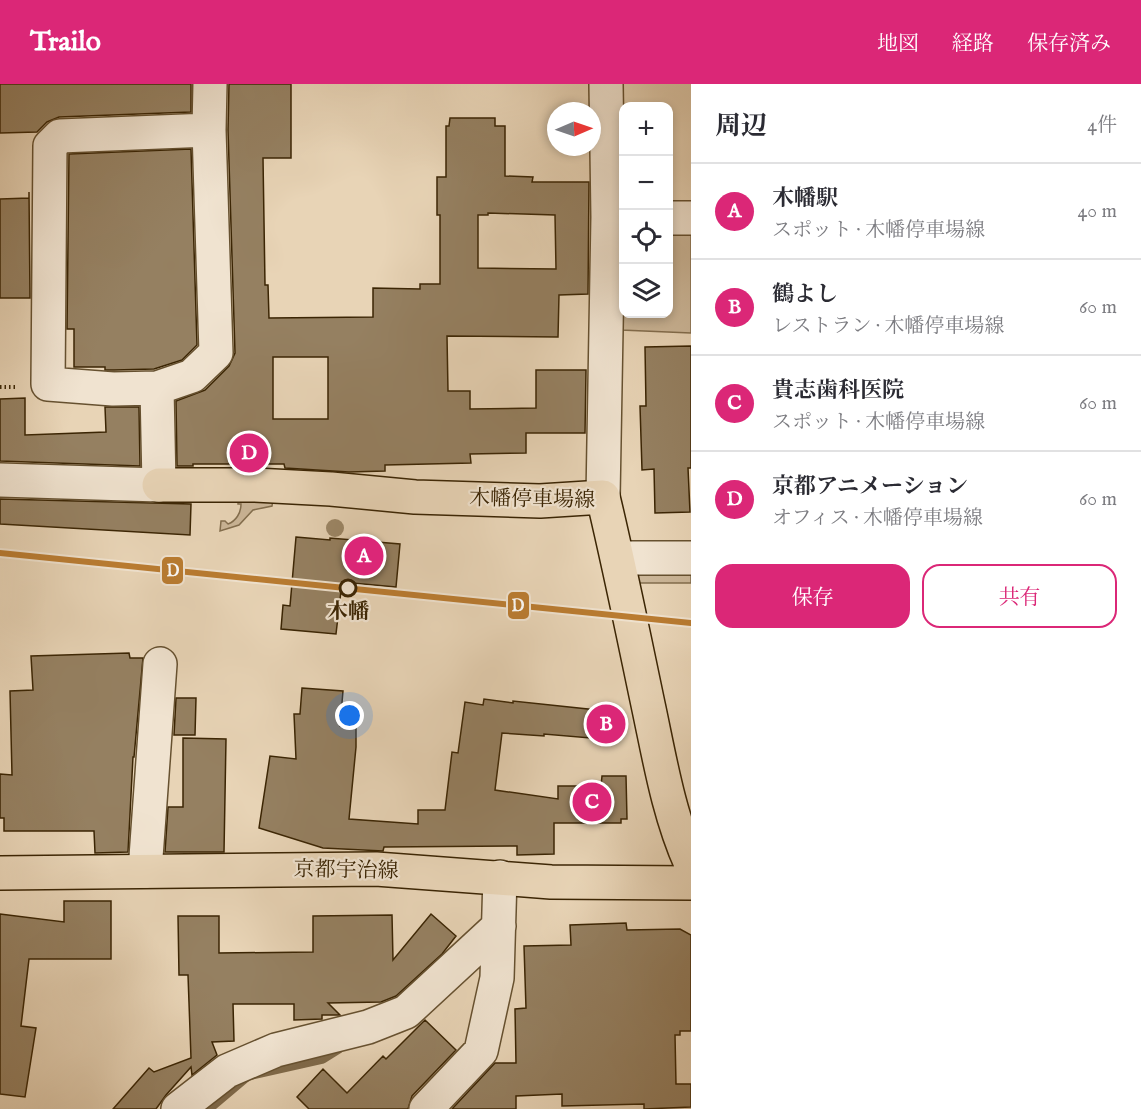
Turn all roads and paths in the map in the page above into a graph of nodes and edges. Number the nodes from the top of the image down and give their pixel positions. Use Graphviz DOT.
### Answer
graph roads {
  1 [pos="210,84"];
  2 [pos="606,84"];
  3 [pos="209,130"];
  4 [pos="616,217"];
  5 [pos="673,218"];
  6 [pos="691,218"];
  7 [pos="157,388"];
  8 [pos="0,480"];
  9 [pos="159,484"];
  10 [pos="603,497"];
  11 [pos="618,558"];
  12 [pos="691,558"];
  13 [pos="160,664"];
  14 [pos="691,864"];
  15 [pos="145,871"];
  16 [pos="0,873"];
  17 [pos="500,877"];
  18 [pos="691,884"];
  19 [pos="499,926"];
  20 [pos="178,1109"];
  21 [pos="426,1109"];
  1 -- 3 [label="street"];
  2 -- 4 [label="street"];
  3 -- 7 [label="street"];
  3 -- 7 [label="street"];
  4 -- 10 [label="street"];
  5 -- 6 [label="street"];
  7 -- 9 [label="street"];
  8 -- 9 [label="street"];
  9 -- 10 [label="main road, 木幡停車場線"];
  10 -- 11 [label="main road, 木幡停車場線"];
  11 -- 12 [label="street"];
  11 -- 14 [label="main road, 木幡停車場線"];
  13 -- 15 [label="street"];
  15 -- 16 [label="main road, 京都宇治線"];
  15 -- 17 [label="main road, 京都宇治線"];
  17 -- 18 [label="main road, 京都宇治線"];
  17 -- 19 [label="street"];
  19 -- 20 [label="street"];
  19 -- 21 [label="street"];
}
